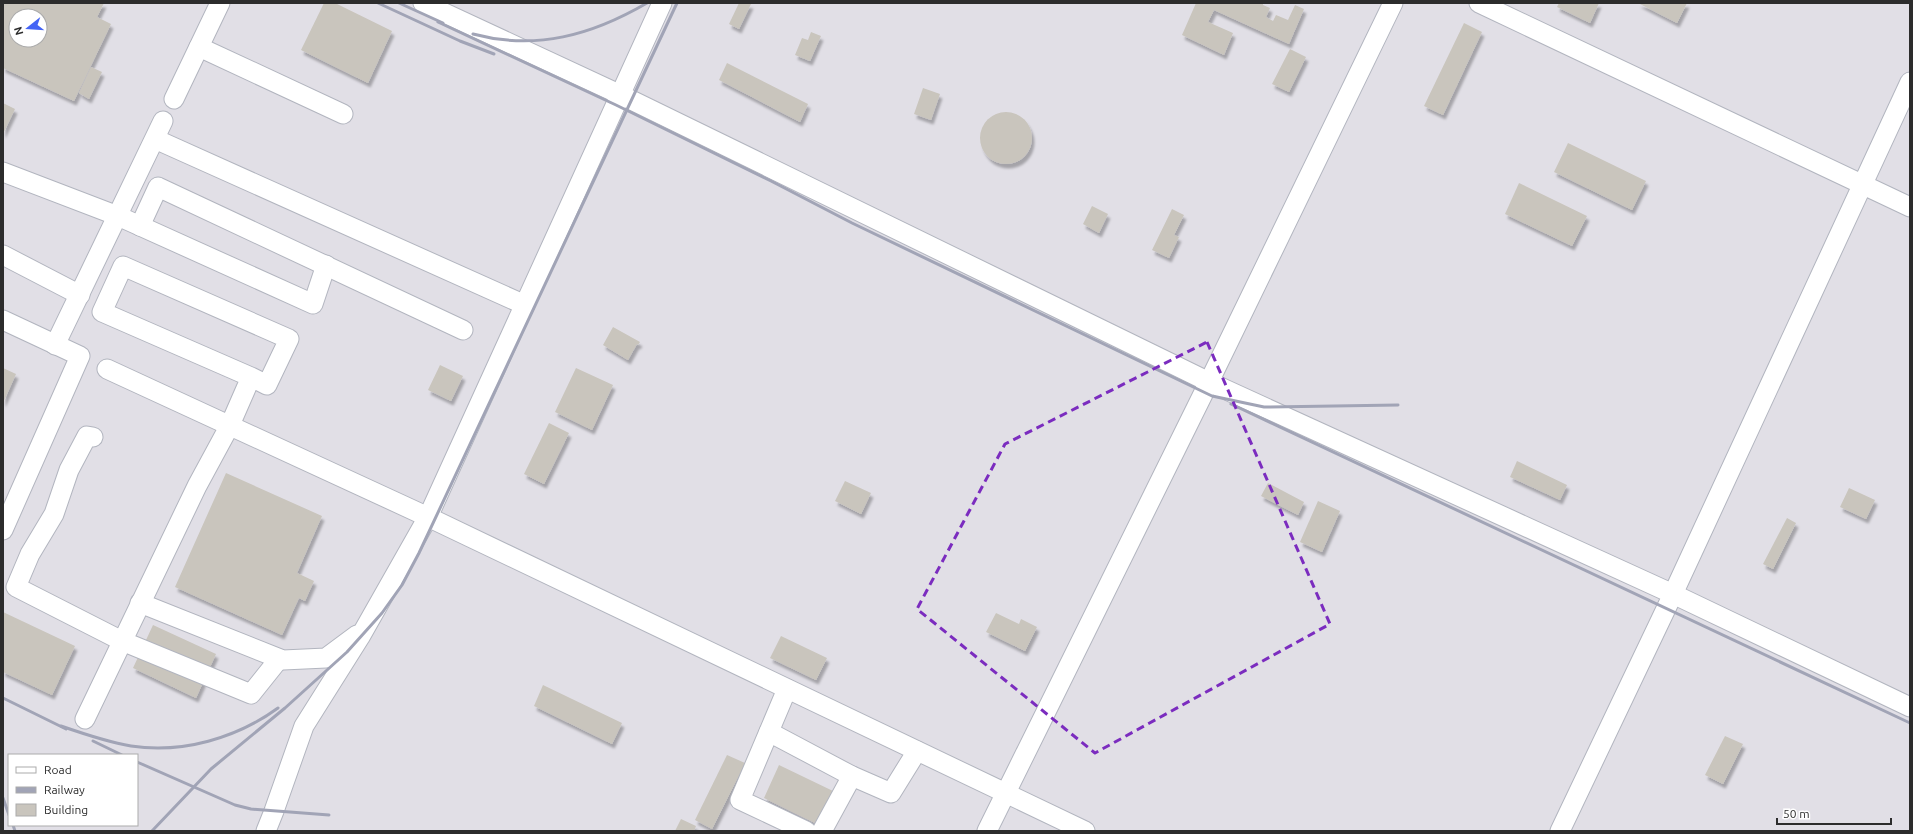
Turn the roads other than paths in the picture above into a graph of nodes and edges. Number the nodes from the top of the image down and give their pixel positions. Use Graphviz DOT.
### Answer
graph roads {
  1 [pos="220,3"];
  2 [pos="423,3"];
  3 [pos="662,3"];
  4 [pos="1393,3"];
  5 [pos="1480,3"];
  6 [pos="199,46"];
  7 [pos="1910,82"];
  8 [pos="621,95"];
  9 [pos="174,99"];
  10 [pos="343,114"];
  11 [pos="163,121"];
  12 [pos="154,139"];
  13 [pos="3,172"];
  14 [pos="1862,185"];
  15 [pos="1910,207"];
  16 [pos="118,216"];
  17 [pos="140,226"];
  18 [pos="3,255"];
  19 [pos="326,265"];
  20 [pos="80,295"];
  21 [pos="525,305"];
  22 [pos="3,320"];
  23 [pos="463,330"];
  24 [pos="55,345"];
  25 [pos="107,369"];
  26 [pos="251,377"];
  27 [pos="1209,382"];
  28 [pos="230,425"];
  29 [pos="93,437"];
  30 [pos="428,517"];
  31 [pos="3,530"];
  32 [pos="1673,594"];
  33 [pos="140,603"];
  34 [pos="364,631"];
  35 [pos="122,641"];
  36 [pos="279,659"];
  37 [pos="787,688"];
  38 [pos="1910,707"];
  39 [pos="85,719"];
  40 [pos="769,732"];
  41 [pos="918,751"];
  42 [pos="852,776"];
  43 [pos="1006,793"];
  44 [pos="266,831"];
  45 [pos="806,831"];
  46 [pos="822,831"];
  47 [pos="987,831"];
  48 [pos="1085,831"];
  49 [pos="1560,831"];
  1 -- 6 [label="lane"];
  2 -- 8 [label="lane"];
  3 -- 8 [label="lane"];
  4 -- 27 [label="lane"];
  5 -- 14 [label="lane"];
  6 -- 9 [label="lane"];
  6 -- 10 [label="lane"];
  7 -- 14 [label="lane"];
  8 -- 21 [label="lane"];
  8 -- 27 [label="lane"];
  11 -- 12 [label="lane"];
  12 -- 16 [label="lane"];
  12 -- 21 [label="lane"];
  13 -- 16 [label="lane"];
  14 -- 15 [label="lane"];
  14 -- 32 [label="lane"];
  16 -- 17 [label="lane"];
  16 -- 20 [label="lane"];
  17 -- 19 [label="lane"];
  17 -- 19 [label="lane"];
  18 -- 20 [label="lane"];
  19 -- 23 [label="lane"];
  20 -- 24 [label="lane"];
  21 -- 30 [label="lane"];
  22 -- 24 [label="lane"];
  24 -- 31 [label="lane"];
  25 -- 28 [label="lane"];
  26 -- 26 [label="lane"];
  26 -- 28 [label="lane"];
  27 -- 32 [label="lane"];
  27 -- 43 [label="lane"];
  28 -- 30 [label="lane"];
  28 -- 33 [label="lane"];
  29 -- 35 [label="lane"];
  30 -- 34 [label="lane"];
  30 -- 37 [label="lane"];
  32 -- 38 [label="lane"];
  32 -- 49 [label="lane"];
  33 -- 35 [label="lane"];
  33 -- 36 [label="lane"];
  34 -- 36 [label="lane"];
  34 -- 44 [label="lane"];
  35 -- 36 [label="lane"];
  35 -- 39 [label="lane"];
  37 -- 40 [label="lane"];
  37 -- 41 [label="lane"];
  40 -- 42 [label="lane"];
  40 -- 45 [label="lane"];
  41 -- 42 [label="lane"];
  41 -- 43 [label="lane"];
  42 -- 46 [label="lane"];
  43 -- 47 [label="lane"];
  43 -- 48 [label="lane"];
}
